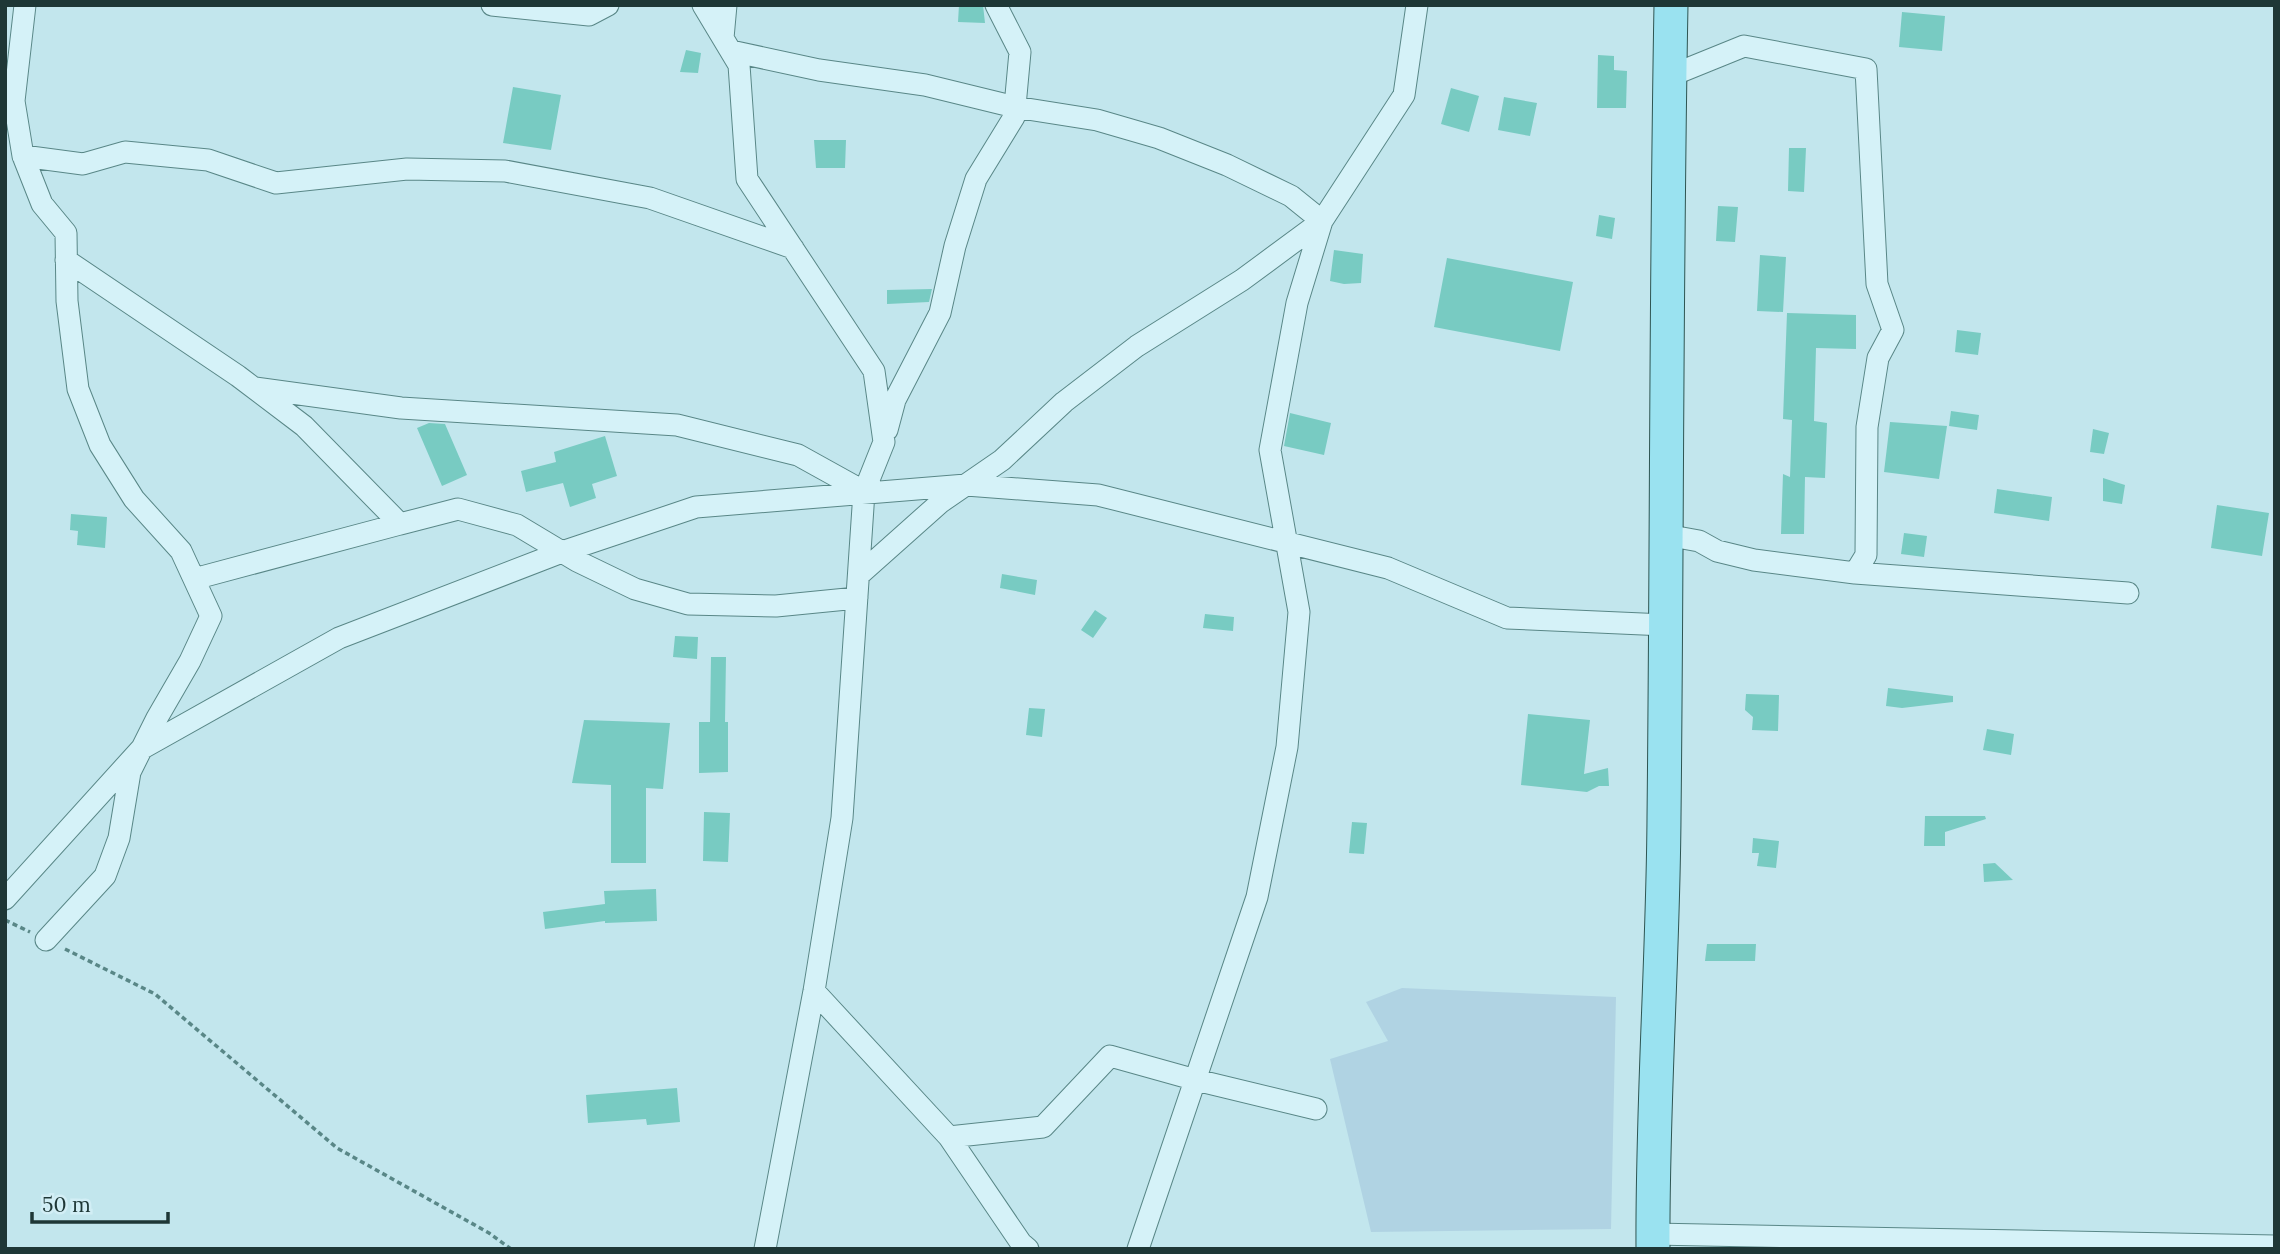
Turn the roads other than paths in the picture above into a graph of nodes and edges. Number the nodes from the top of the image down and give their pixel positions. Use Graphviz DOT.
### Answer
graph roads {
  1 [pos="25,5"];
  2 [pos="492,5"];
  3 [pos="608,5"];
  4 [pos="726,5"];
  5 [pos="996,5"];
  6 [pos="1417,5"];
  7 [pos="1671,5"];
  8 [pos="701,6"];
  9 [pos="727,44"];
  10 [pos="1670,76"];
  11 [pos="10,97"];
  12 [pos="1015,107"];
  13 [pos="23,156"];
  14 [pos="1322,221"];
  15 [pos="793,248"];
  16 [pos="66,260"];
  17 [pos="253,387"];
  18 [pos="884,442"];
  19 [pos="965,485"];
  20 [pos="864,492"];
  21 [pos="400,524"];
  22 [pos="1666,535"];
  23 [pos="1286,541"];
  24 [pos="562,552"];
  25 [pos="1855,573"];
  26 [pos="859,575"];
  27 [pos="194,579"];
  28 [pos="2128,593"];
  29 [pos="857,598"];
  30 [pos="1665,625"];
  31 [pos="141,749"];
  32 [pos="5,899"];
  33 [pos="46,940"];
  34 [pos="814,991"];
  35 [pos="1196,1080"];
  36 [pos="1316,1109"];
  37 [pos="949,1137"];
  38 [pos="1653,1242"];
  39 [pos="2275,1246"];
  40 [pos="765,1249"];
  41 [pos="1028,1249"];
  42 [pos="1138,1249"];
  1 -- 11 [label="street"];
  2 -- 3 [label="street"];
  4 -- 9 [label="street"];
  5 -- 12 [label="street"];
  6 -- 14 [label="street"];
  7 -- 10 [label="main road"];
  8 -- 9 [label="street"];
  9 -- 12 [label="street"];
  9 -- 15 [label="street"];
  10 -- 22 [label="main road"];
  10 -- 25 [label="street"];
  11 -- 13 [label="street"];
  12 -- 14 [label="street"];
  12 -- 18 [label="street"];
  13 -- 15 [label="street"];
  13 -- 16 [label="street"];
  14 -- 19 [label="street"];
  14 -- 23 [label="street"];
  15 -- 18 [label="street"];
  16 -- 17 [label="street"];
  16 -- 27 [label="street"];
  17 -- 20 [label="street"];
  17 -- 21 [label="street"];
  18 -- 20 [label="street"];
  19 -- 20 [label="street"];
  19 -- 23 [label="street"];
  19 -- 26 [label="street"];
  20 -- 24 [label="street"];
  20 -- 26 [label="street"];
  21 -- 24 [label="street"];
  21 -- 27 [label="street"];
  22 -- 25 [label="street"];
  22 -- 30 [label="main road"];
  23 -- 30 [label="street"];
  23 -- 35 [label="street"];
  24 -- 29 [label="street"];
  24 -- 31 [label="street"];
  25 -- 28 [label="street"];
  26 -- 29 [label="street"];
  27 -- 31 [label="street"];
  29 -- 34 [label="street"];
  30 -- 38 [label="main road"];
  31 -- 32 [label="street"];
  31 -- 33 [label="street"];
  34 -- 37 [label="street"];
  34 -- 40 [label="street"];
  35 -- 36 [label="street"];
  35 -- 37 [label="street"];
  35 -- 42 [label="street"];
  37 -- 41 [label="street"];
  38 -- 39 [label="street"];
}
